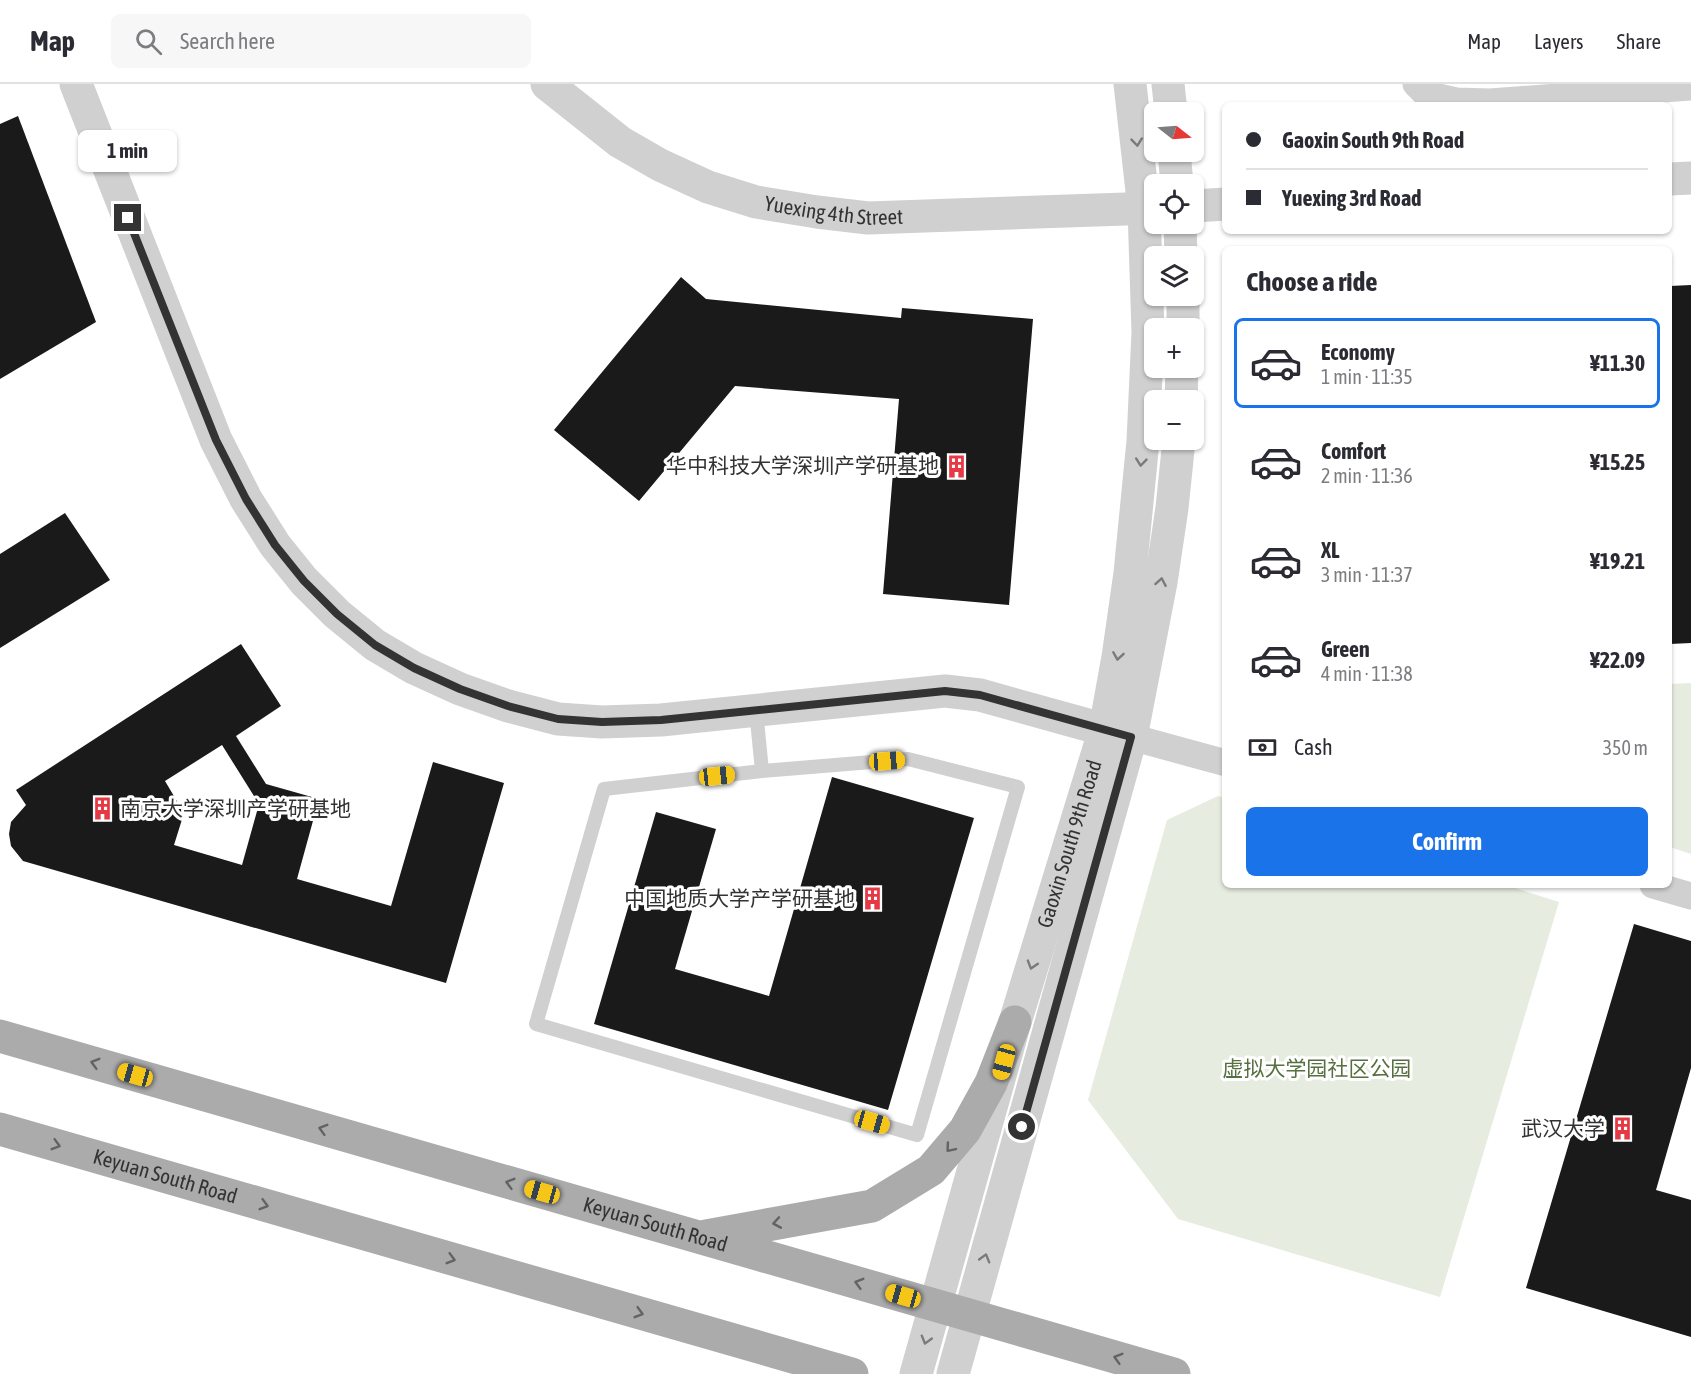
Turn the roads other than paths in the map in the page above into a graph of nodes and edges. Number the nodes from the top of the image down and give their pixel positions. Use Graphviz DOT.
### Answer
graph roads {
  1 [pos="76,84"];
  2 [pos="547,84"];
  3 [pos="1130,84"];
  4 [pos="1168,84"];
  5 [pos="1416,84"];
  6 [pos="1691,87"];
  7 [pos="1170,102"];
  8 [pos="1145,174"];
  9 [pos="1691,178"];
  10 [pos="1672,179"];
  11 [pos="1222,204"];
  12 [pos="1204,205"];
  13 [pos="1144,208"];
  14 [pos="1150,234"];
  15 [pos="1178,450"];
  16 [pos="756,710"];
  17 [pos="1118,733"];
  18 [pos="1222,762"];
  19 [pos="762,771"];
  20 [pos="1663,888"];
  21 [pos="1691,896"];
  22 [pos="1015,1022"];
  23 [pos="0,1036"];
  24 [pos="0,1129"];
  25 [pos="699,1237"];
  26 [pos="935,1305"];
  27 [pos="969,1315"];
  28 [pos="852,1374"];
  29 [pos="916,1374"];
  30 [pos="953,1374"];
  31 [pos="1174,1374"];
  1 -- 16 [label="street"];
  2 -- 13 [label="street, Yuexing 4th Street"];
  3 -- 8 [label="street, Gaoxin South 9th Road, one-way"];
  4 -- 7 [label="street"];
  5 -- 6 [label="street"];
  9 -- 10 [label="street"];
  11 -- 12 [label="street"];
  14 -- 17 [label="street, Gaoxin South 9th Road, one-way"];
  17 -- 15 [label="street, Gaoxin South 9th Road, one-way"];
  16 -- 17 [label="street"];
  16 -- 19 [label="lane"];
  17 -- 18 [label="street"];
  17 -- 22 [label="street, Gaoxin South 9th Road, one-way"];
  27 -- 17 [label="street, Gaoxin South 9th Road, one-way"];
  19 -- 19 [label="lane"];
  20 -- 21 [label="street"];
  22 -- 25 [label="main road, one-way"];
  22 -- 26 [label="street, Gaoxin South 9th Road"];
  25 -- 23 [label="main road, Keyuan South Road, one-way"];
  24 -- 28 [label="main road, Keyuan South Road, one-way"];
  26 -- 25 [label="main road, Keyuan South Road, one-way"];
  26 -- 27 [label="main road, Keyuan South Road"];
  26 -- 29 [label="street, Gaoxin South 9th Road, one-way"];
  27 -- 30 [label="street, Gaoxin South 9th Road"];
  31 -- 27 [label="main road, Keyuan South Road, one-way"];
}
